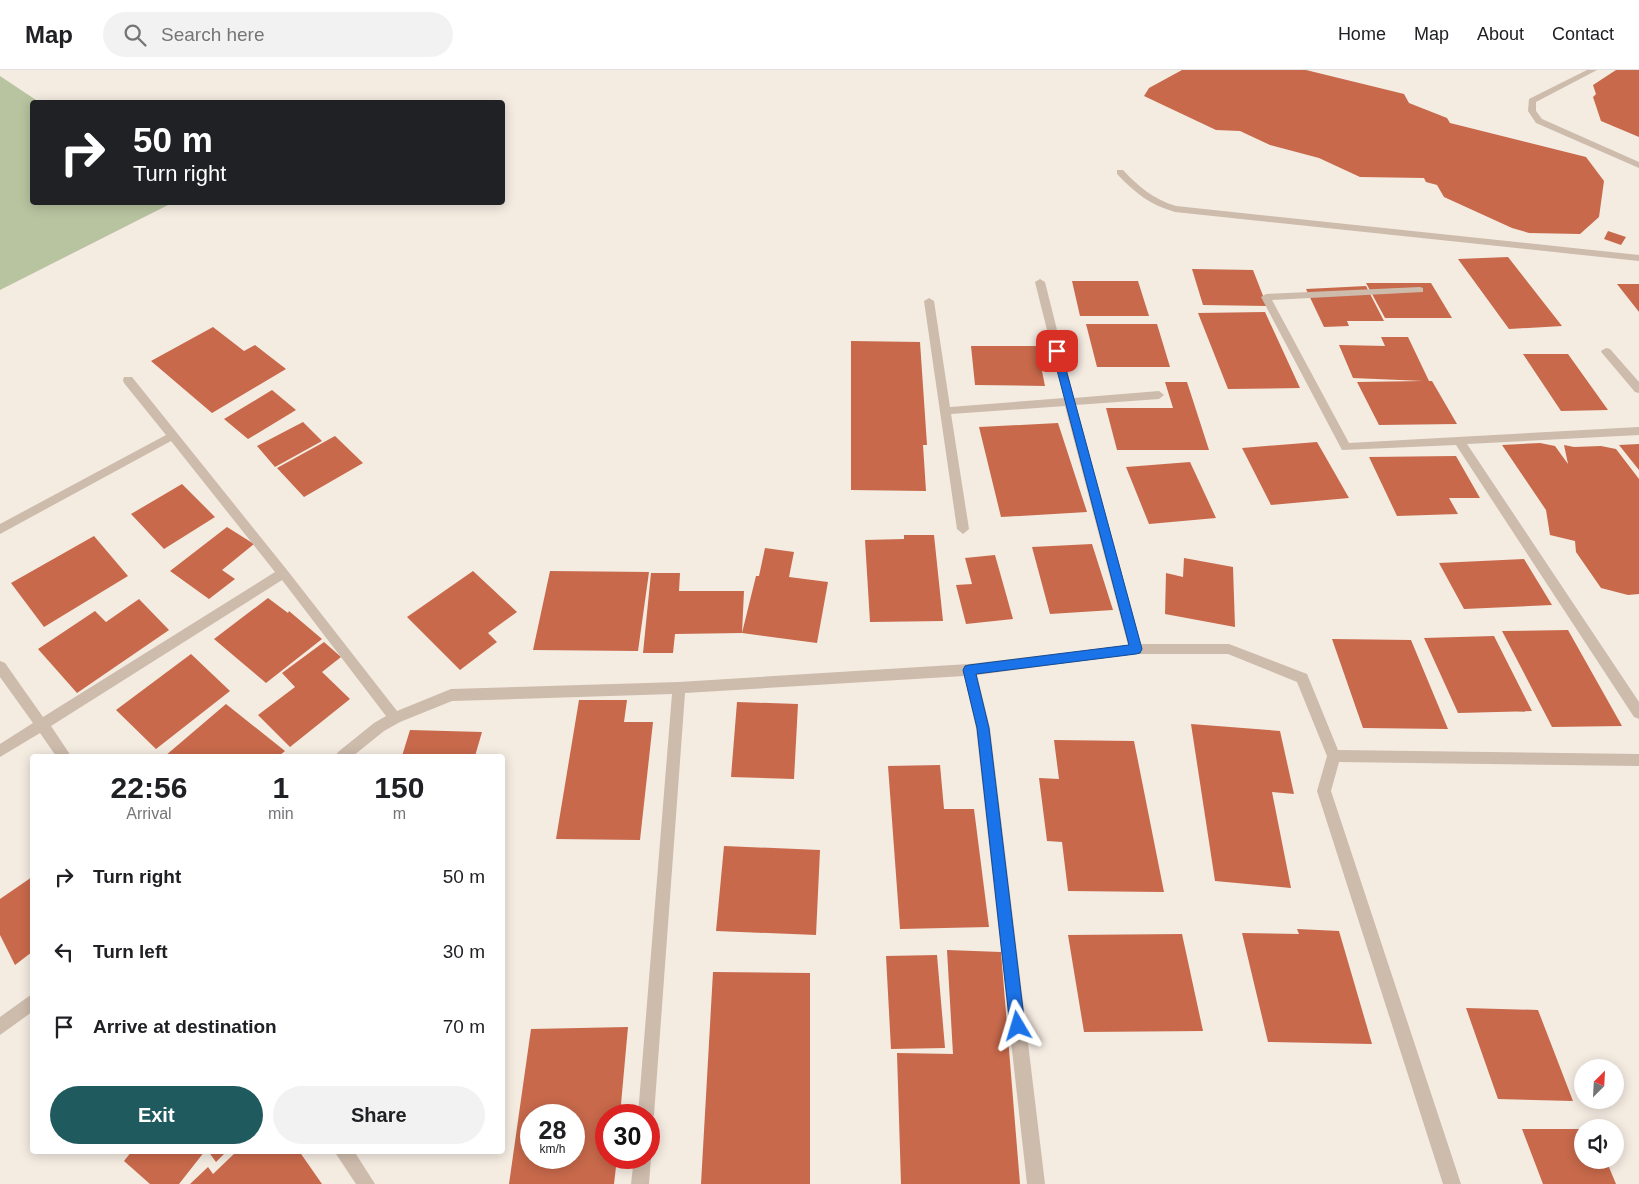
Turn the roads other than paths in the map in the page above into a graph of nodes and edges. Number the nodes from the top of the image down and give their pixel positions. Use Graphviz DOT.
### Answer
graph roads {
  1 [pos="1593,70"];
  2 [pos="1639,165"];
  3 [pos="1120,172"];
  4 [pos="1639,258"];
  5 [pos="1040,282"];
  6 [pos="1420,290"];
  7 [pos="929,301"];
  8 [pos="1606,351"];
  9 [pos="128,380"];
  10 [pos="1639,389"];
  11 [pos="1159,395"];
  12 [pos="1070,403"];
  13 [pos="946,410"];
  14 [pos="1639,431"];
  15 [pos="172,436"];
  16 [pos="1460,442"];
  17 [pos="0,529"];
  18 [pos="963,529"];
  19 [pos="283,573"];
  20 [pos="1136,649"];
  21 [pos="0,667"];
  22 [pos="969,670"];
  23 [pos="679,688"];
  24 [pos="1639,713"];
  25 [pos="395,718"];
  26 [pos="41,725"];
  27 [pos="0,750"];
  28 [pos="63,754"];
  29 [pos="345,754"];
  30 [pos="1334,756"];
  31 [pos="1639,760"];
  32 [pos="30,1004"];
  33 [pos="0,1026"];
  34 [pos="647,1104"];
  35 [pos="345,1154"];
  36 [pos="641,1169"];
  37 [pos="366,1184"];
  38 [pos="640,1184"];
  39 [pos="1036,1184"];
  40 [pos="1452,1184"];
  1 -- 2 [label="street"];
  3 -- 4 [label="street"];
  5 -- 12 [label="street"];
  6 -- 16 [label="street"];
  7 -- 13 [label="street"];
  8 -- 10 [label="street"];
  9 -- 15 [label="street"];
  11 -- 12 [label="street"];
  12 -- 13 [label="street"];
  12 -- 20 [label="street"];
  13 -- 18 [label="street"];
  14 -- 16 [label="street"];
  15 -- 17 [label="street"];
  15 -- 19 [label="street"];
  16 -- 24 [label="street"];
  19 -- 25 [label="street"];
  19 -- 26 [label="street"];
  20 -- 22 [label="street"];
  20 -- 30 [label="street"];
  21 -- 26 [label="street"];
  22 -- 23 [label="street"];
  22 -- 39 [label="street"];
  23 -- 25 [label="street"];
  23 -- 34 [label="street"];
  25 -- 29 [label="street"];
  26 -- 27 [label="street"];
  26 -- 28 [label="street"];
  30 -- 31 [label="street"];
  30 -- 40 [label="street"];
  32 -- 33 [label="street"];
  35 -- 37 [label="street"];
  36 -- 38 [label="street"];
}
